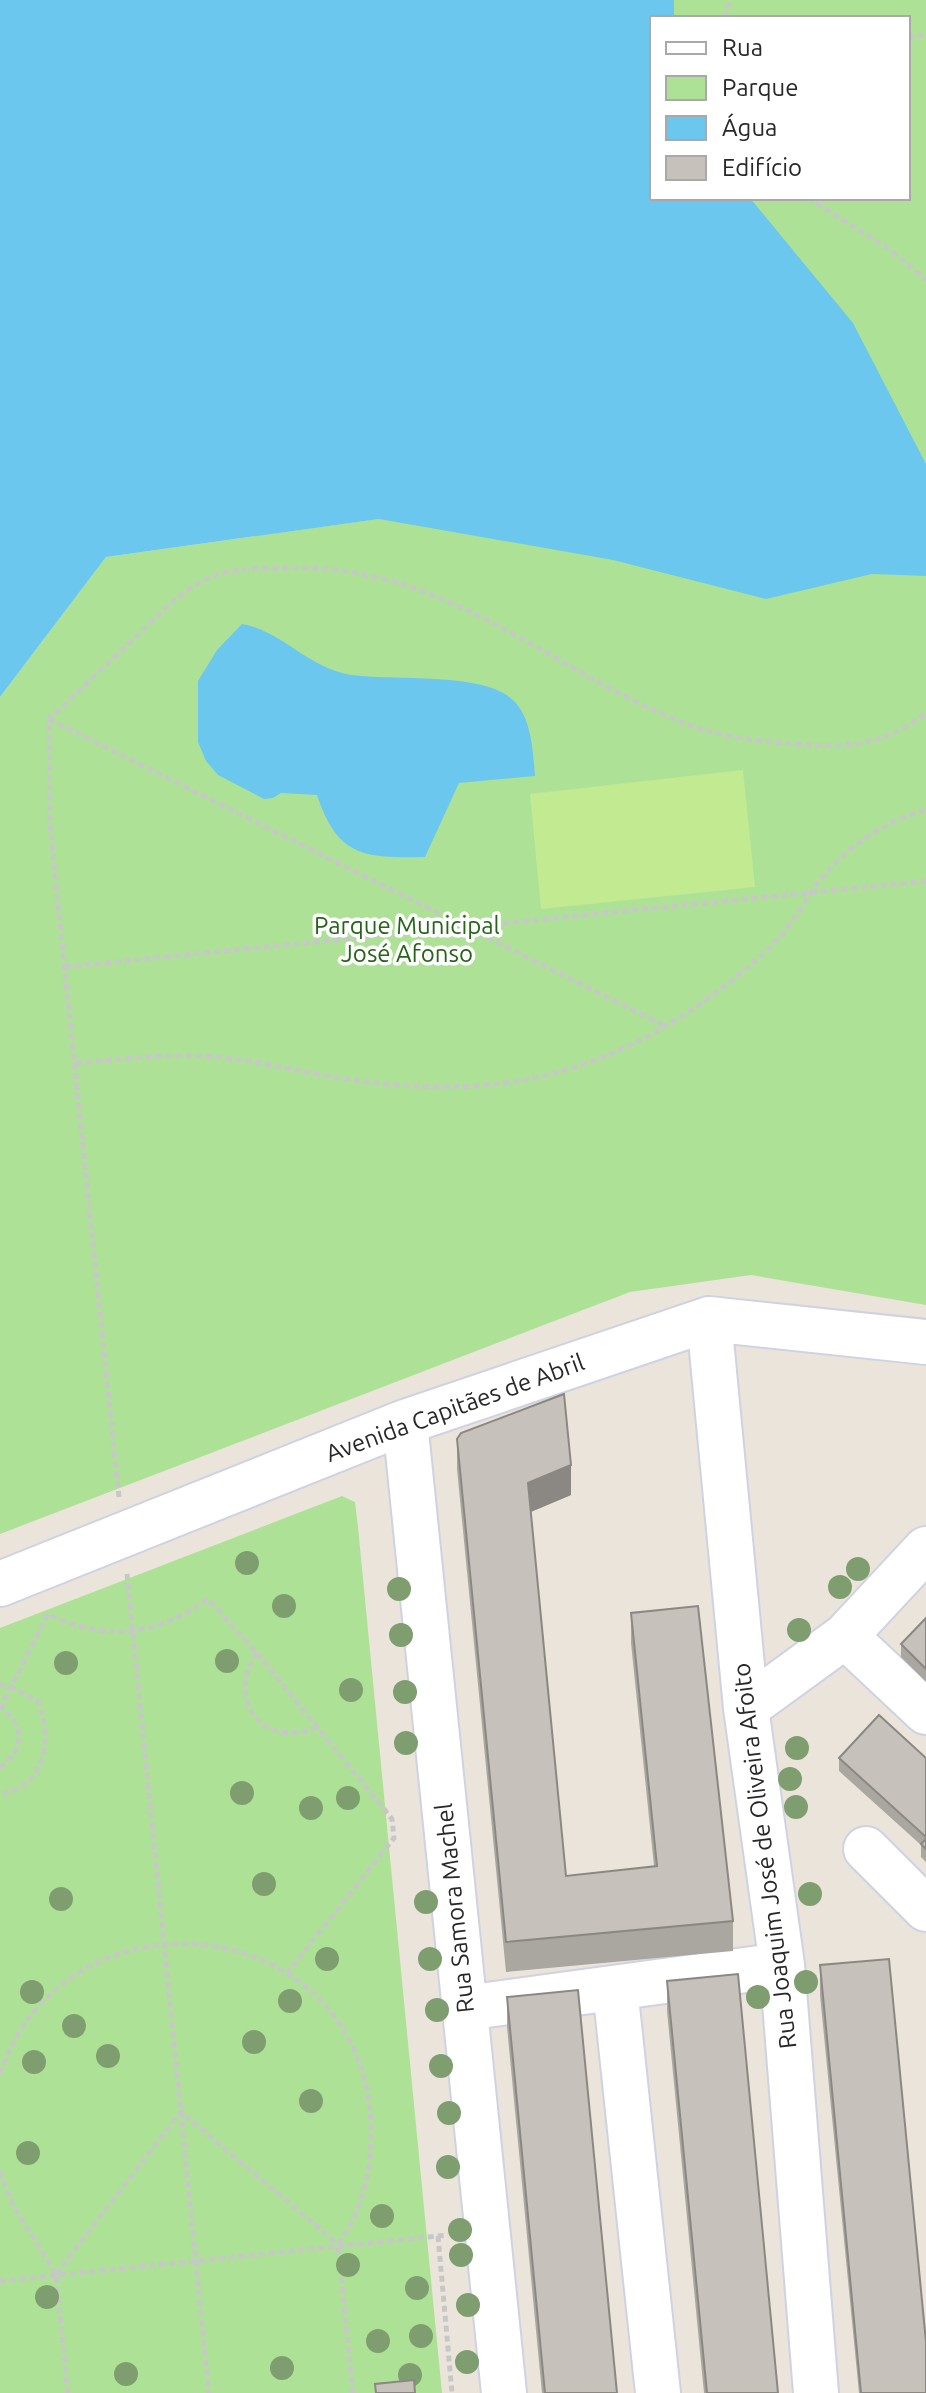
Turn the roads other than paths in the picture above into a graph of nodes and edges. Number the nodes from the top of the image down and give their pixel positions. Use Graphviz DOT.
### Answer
graph roads {
  1 [pos="709,1319"];
  2 [pos="926,1342"];
  3 [pos="405,1422"];
  4 [pos="926,1549"];
  5 [pos="0,1584"];
  6 [pos="845,1636"];
  7 [pos="746,1708"];
  8 [pos="926,1712"];
  9 [pos="866,1849"];
  10 [pos="926,1909"];
  11 [pos="782,1965"];
  12 [pos="615,1988"];
  13 [pos="465,2008"];
  14 [pos="504,2393"];
  15 [pos="658,2393"];
  16 [pos="816,2393"];
  1 -- 2 [label="street, Avenida Capitães de Abril"];
  1 -- 3 [label="street, Avenida Capitães de Abril"];
  1 -- 7 [label="street, Rua Joaquim José de Oliveira Afoito"];
  3 -- 5 [label="street, Avenida Capitães de Abril"];
  3 -- 13 [label="street, Rua Samora Machel"];
  4 -- 6 [label="street"];
  6 -- 7 [label="street"];
  6 -- 8 [label="street"];
  7 -- 11 [label="street, Rua Joaquim José de Oliveira Afoito"];
  9 -- 10 [label="street"];
  11 -- 12 [label="street"];
  11 -- 16 [label="street, Rua Joaquim José de Oliveira Afoito"];
  12 -- 13 [label="street"];
  12 -- 15 [label="street"];
  13 -- 14 [label="street, Rua Samora Machel"];
}
